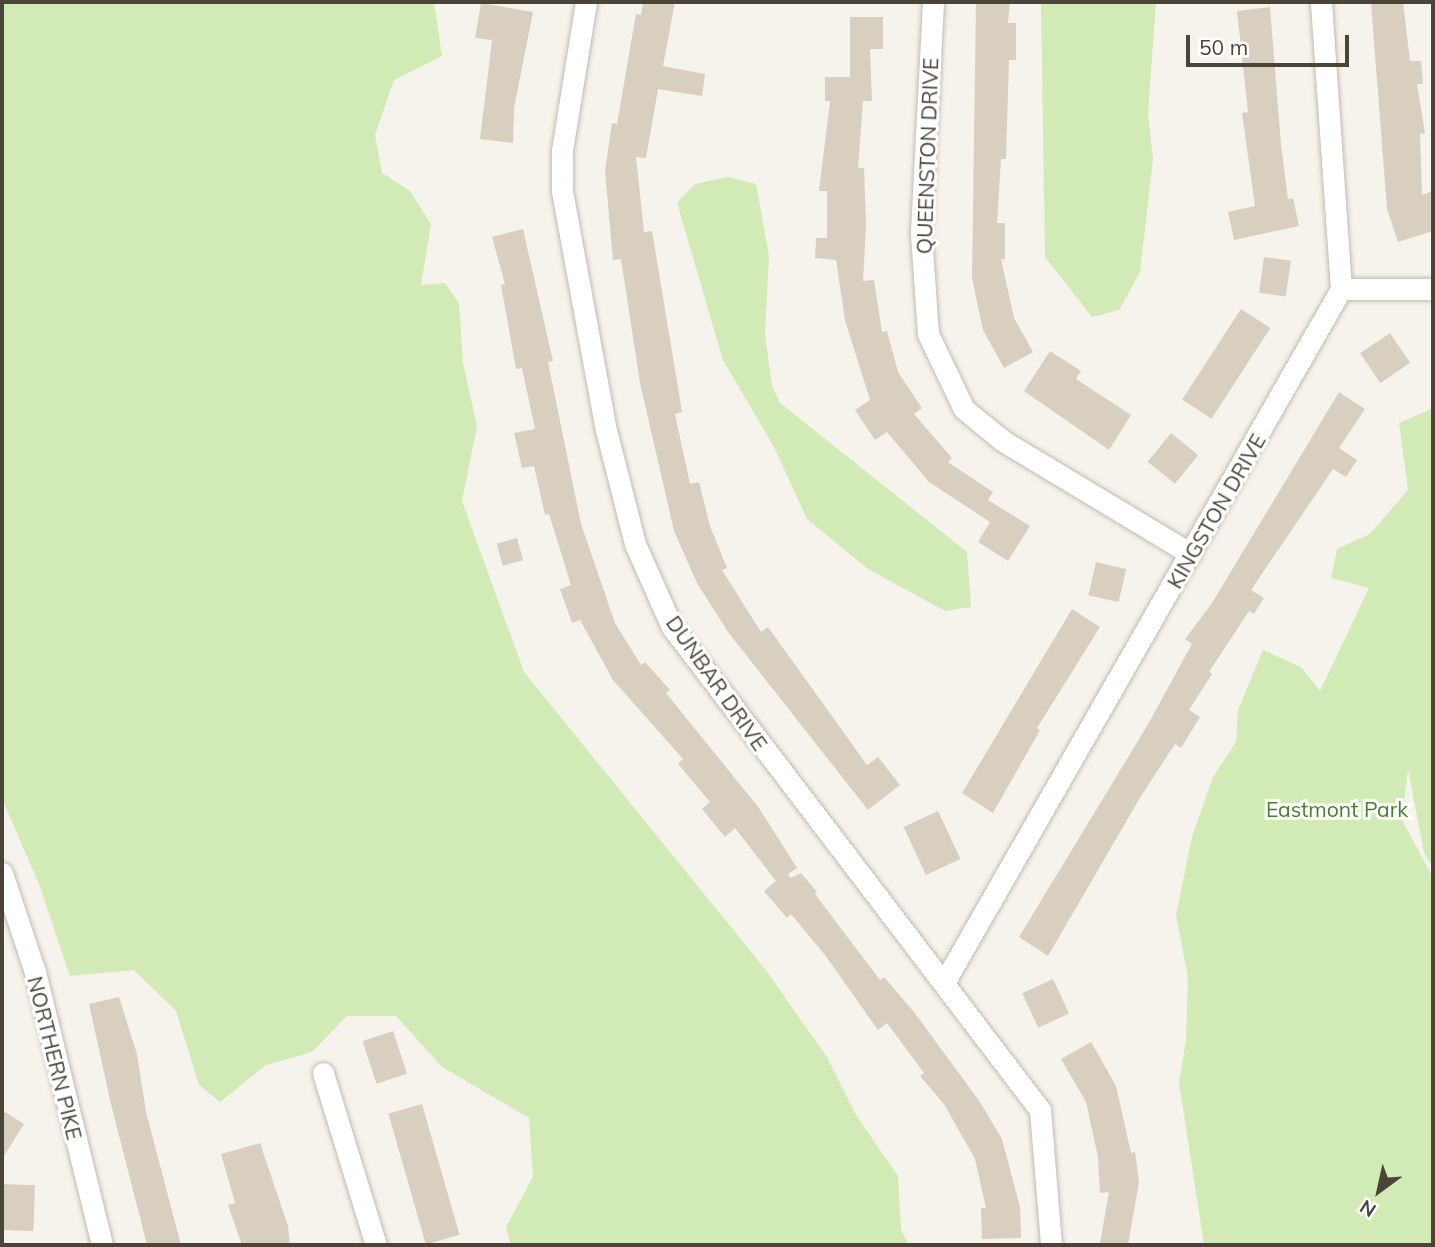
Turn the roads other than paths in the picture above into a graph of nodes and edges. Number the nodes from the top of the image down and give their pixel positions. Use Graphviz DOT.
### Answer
graph roads {
  1 [pos="586,2"];
  2 [pos="933,2"];
  3 [pos="1321,2"];
  4 [pos="1341,289"];
  5 [pos="1433,289"];
  6 [pos="1191,554"];
  7 [pos="2,873"];
  8 [pos="945,981"];
  9 [pos="323,1073"];
  10 [pos="102,1245"];
  11 [pos="376,1245"];
  12 [pos="1052,1245"];
  1 -- 8 [label="street, DUNBAR DRIVE"];
  2 -- 6 [label="street, QUEENSTON DRIVE"];
  3 -- 4 [label="street"];
  4 -- 5 [label="street"];
  4 -- 6 [label="street, KINGSTON DRIVE"];
  6 -- 8 [label="street, KINGSTON DRIVE"];
  7 -- 10 [label="street, NORTHERN PIKE"];
  8 -- 12 [label="street, DUNBAR DRIVE"];
  9 -- 11 [label="street"];
}
